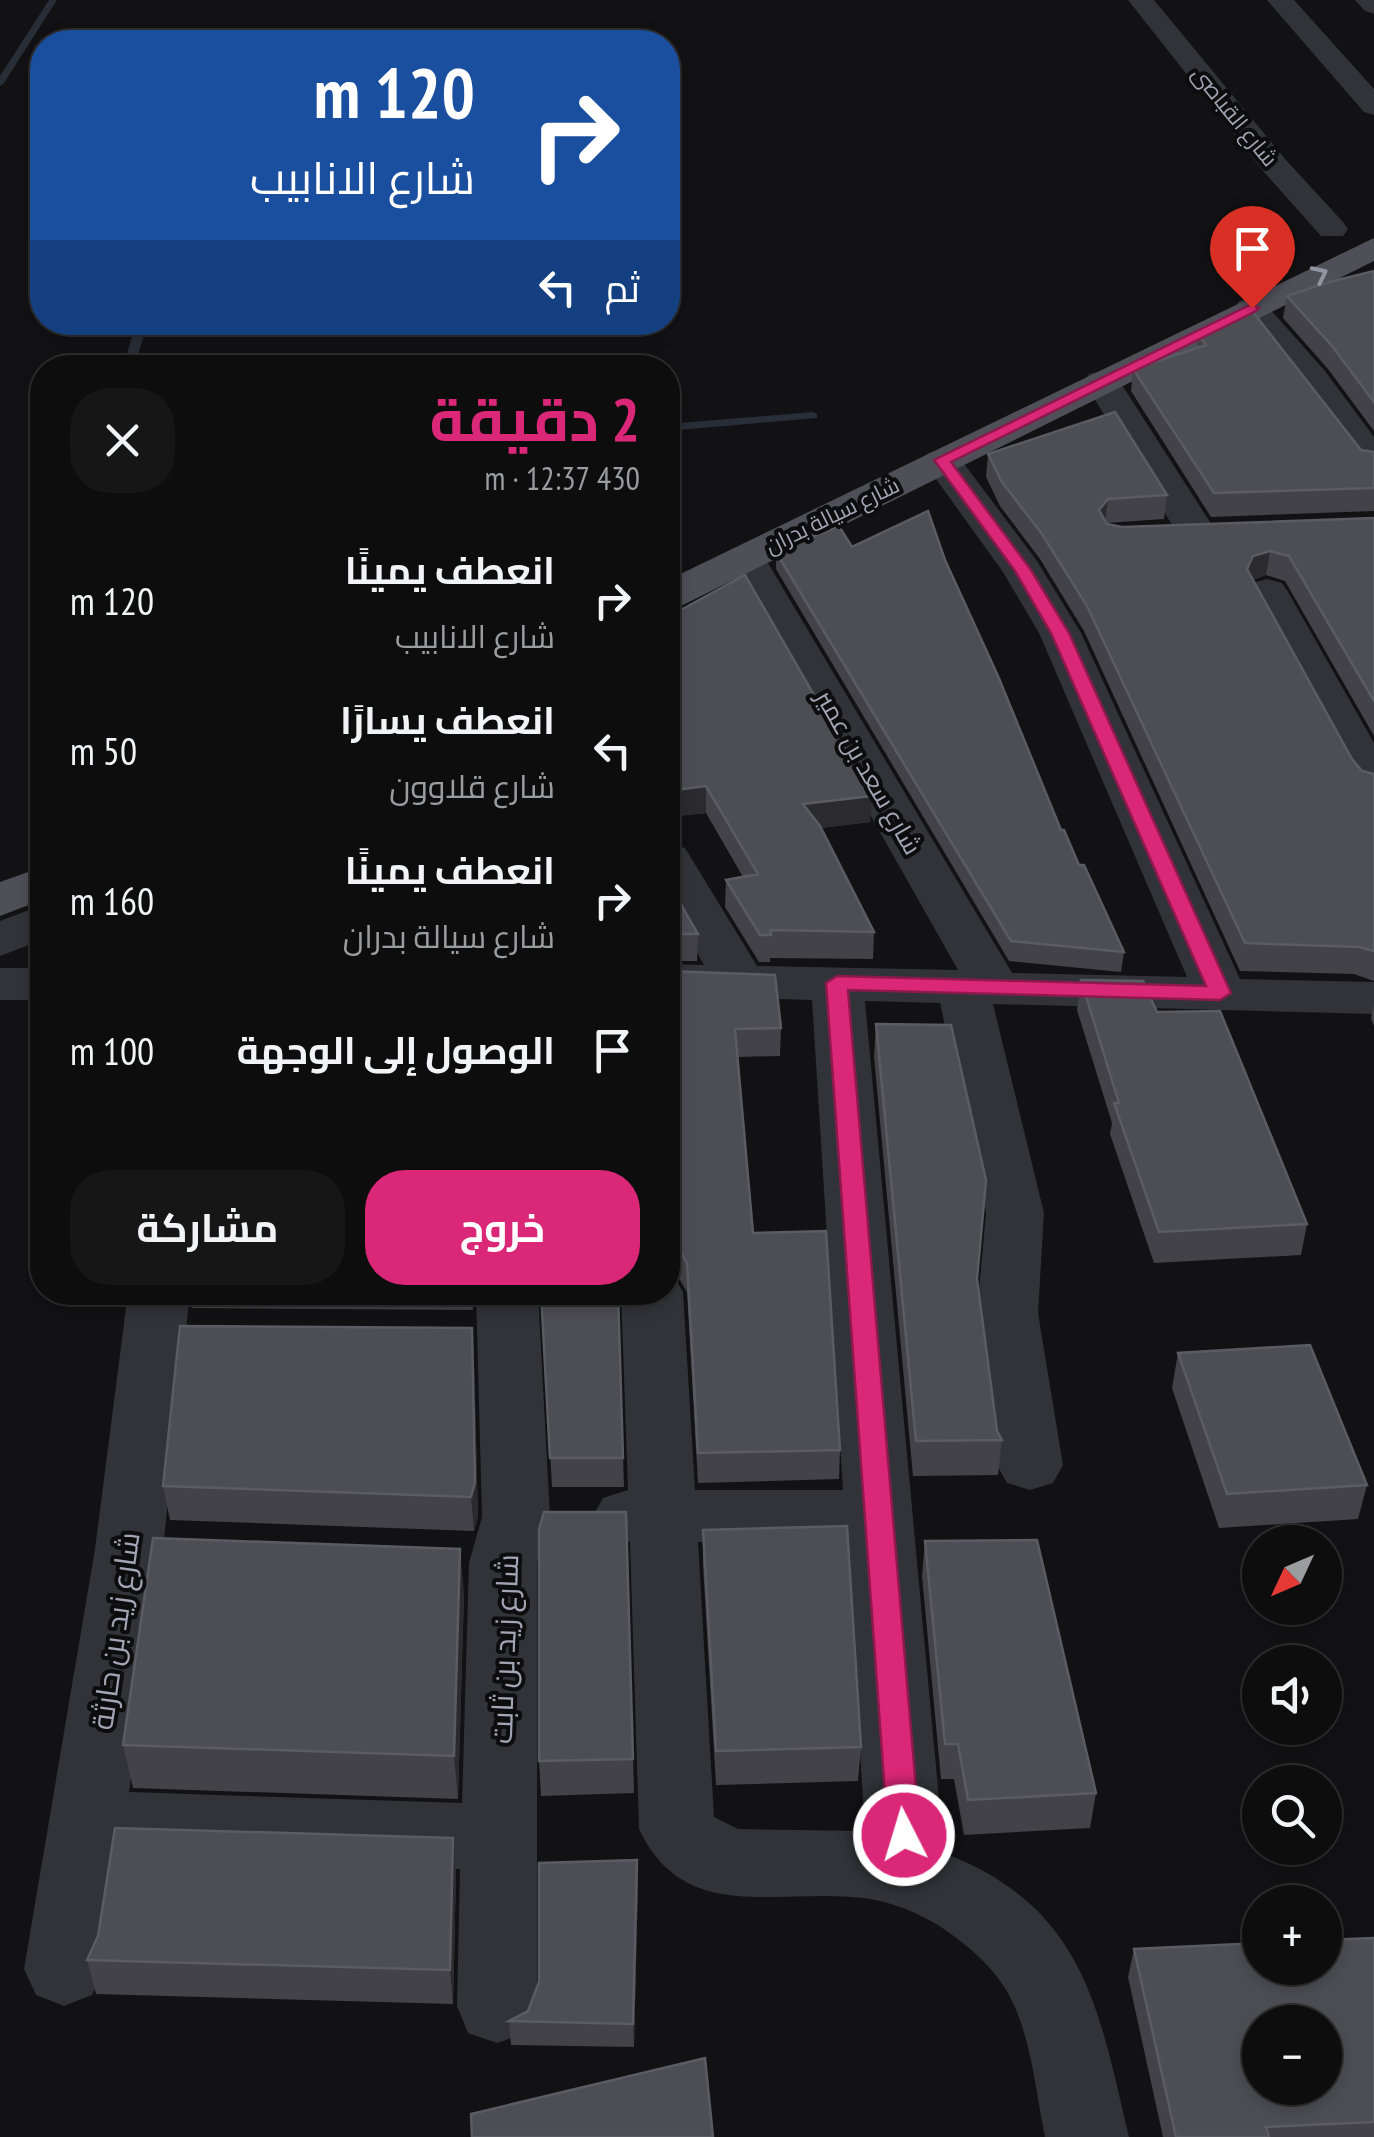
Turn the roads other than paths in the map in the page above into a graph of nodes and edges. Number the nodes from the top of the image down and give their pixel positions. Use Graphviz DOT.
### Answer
graph roads {
  1 [pos="1141,0"];
  2 [pos="1280,0"];
  3 [pos="1368,0"];
  4 [pos="1374,6"];
  5 [pos="1374,106"];
  6 [pos="1355,231"];
  7 [pos="1296,247"];
  8 [pos="1261,265"];
  9 [pos="1252,308"];
  10 [pos="1102,382"];
  11 [pos="942,460"];
  12 [pos="1374,464"];
  13 [pos="824,481"];
  14 [pos="1197,533"];
  15 [pos="744,558"];
  16 [pos="680,590"];
  17 [pos="1267,592"];
  18 [pos="1374,784"];
  19 [pos="30,857"];
  20 [pos="0,870"];
  21 [pos="680,879"];
  22 [pos="30,887"];
  23 [pos="0,901"];
  24 [pos="30,926"];
  25 [pos="0,941"];
  26 [pos="680,980"];
  27 [pos="738,981"];
  28 [pos="837,983"];
  29 [pos="0,984"];
  30 [pos="30,984"];
  31 [pos="978,986"];
  32 [pos="1220,993"];
  33 [pos="1374,998"];
  34 [pos="653,1305"];
  35 [pos="176,1320"];
  36 [pos="487,1322"];
  37 [pos="1030,1465"];
  38 [pos="664,1516"];
  39 [pos="879,1516"];
  40 [pos="488,1547"];
  41 [pos="88,1824"];
  42 [pos="500,1836"];
  43 [pos="907,1875"];
  44 [pos="64,1968"];
  45 [pos="497,2006"];
  46 [pos="1087,2137"];
  1 -- 6 [label="street, شارع القباصى"];
  2 -- 5 [label="street"];
  3 -- 4 [label="street"];
  6 -- 7 [label="main road"];
  9 -- 6 [label="main road, شارع سيالة بدران, one-way"];
  8 -- 13 [label="main road, شارع سيالة بدران"];
  9 -- 10 [label="main road, شارع سيالة بدران"];
  9 -- 12 [label="street"];
  10 -- 11 [label="main road, شارع سيالة بدران"];
  10 -- 14 [label="street"];
  11 -- 15 [label="main road, شارع سيالة بدران"];
  11 -- 32 [label="street"];
  15 -- 16 [label="main road, شارع سيالة بدران"];
  15 -- 31 [label="street, شارع سعد بن عمير"];
  17 -- 18 [label="street"];
  19 -- 20 [label="main road"];
  21 -- 27 [label="street"];
  22 -- 23 [label="main road"];
  24 -- 25 [label="street"];
  26 -- 27 [label="street"];
  27 -- 28 [label="street"];
  28 -- 31 [label="street"];
  28 -- 39 [label="street"];
  29 -- 30 [label="street"];
  31 -- 32 [label="street"];
  31 -- 37 [label="street, شارع سعد بن عمير"];
  32 -- 33 [label="street"];
  34 -- 38 [label="street"];
  35 -- 41 [label="street, شارع زيد بن حارثة"];
  36 -- 40 [label="street, شارع زيد بن ثابت"];
  38 -- 39 [label="street"];
  38 -- 40 [label="street"];
  38 -- 43 [label="street"];
  39 -- 43 [label="street"];
  40 -- 42 [label="street, شارع زيد بن ثابت"];
  41 -- 42 [label="street"];
  41 -- 44 [label="street, شارع زيد بن حارثة"];
  42 -- 45 [label="street, شارع زيد بن ثابت"];
  43 -- 46 [label="street"];
}
